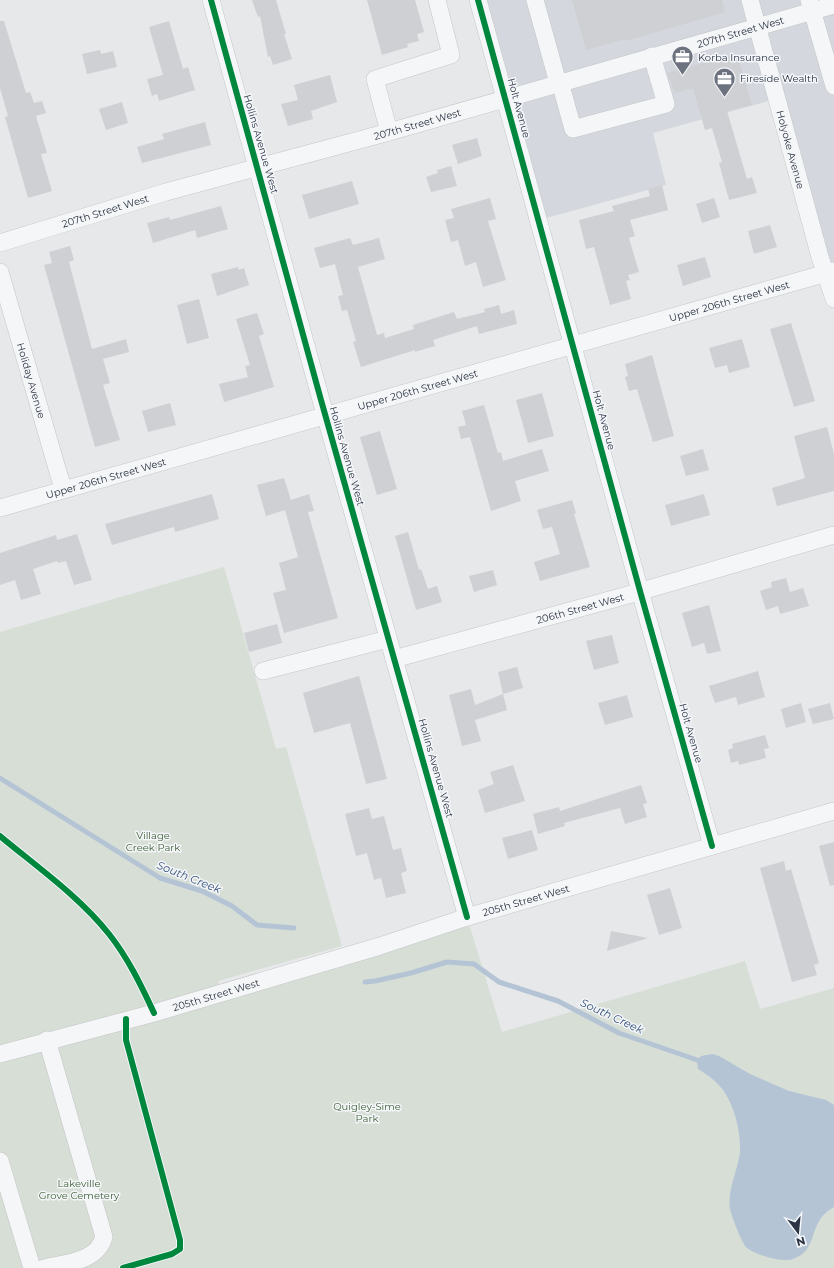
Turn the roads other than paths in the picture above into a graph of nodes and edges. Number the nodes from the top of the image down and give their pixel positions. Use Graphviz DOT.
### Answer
graph roads {
  1 [pos="211,0"];
  2 [pos="437,0"];
  3 [pos="478,0"];
  4 [pos="535,0"];
  5 [pos="750,0"];
  6 [pos="834,5"];
  7 [pos="811,6"];
  8 [pos="757,27"];
  9 [pos="652,56"];
  10 [pos="559,83"];
  11 [pos="834,86"];
  12 [pos="505,97"];
  13 [pos="389,132"];
  14 [pos="257,168"];
  15 [pos="0,243"];
  16 [pos="0,272"];
  17 [pos="830,272"];
  18 [pos="834,299"];
  19 [pos="573,345"];
  20 [pos="326,416"];
  21 [pos="63,489"];
  22 [pos="0,508"];
  23 [pos="834,535"];
  24 [pos="640,591"];
  25 [pos="388,639"];
  26 [pos="394,659"];
  27 [pos="263,671"];
  28 [pos="834,811"];
  29 [pos="712,846"];
  30 [pos="467,917"];
  31 [pos="47,1040"];
  32 [pos="0,1054"];
  33 [pos="0,1161"];
  34 [pos="32,1268"];
  35 [pos="44,1268"];
  1 -- 14 [label="street, Hollins Avenue West"];
  2 -- 13 [label="street"];
  3 -- 12 [label="street, Holt Avenue"];
  4 -- 10 [label="street"];
  5 -- 8 [label="street, Holyoke Avenue"];
  6 -- 7 [label="street, 207th Street West"];
  7 -- 8 [label="street, 207th Street West"];
  7 -- 11 [label="street"];
  8 -- 9 [label="street, 207th Street West"];
  8 -- 17 [label="street, Holyoke Avenue"];
  9 -- 10 [label="street, 207th Street West"];
  9 -- 10 [label="street"];
  10 -- 12 [label="street, 207th Street West"];
  12 -- 13 [label="street, 207th Street West"];
  12 -- 19 [label="street, Holt Avenue"];
  13 -- 14 [label="street, 207th Street West"];
  14 -- 15 [label="street, 207th Street West"];
  14 -- 20 [label="street, Hollins Avenue West"];
  16 -- 21 [label="street, Holiday Avenue"];
  17 -- 18 [label="street, Holyoke Avenue"];
  17 -- 19 [label="street, Upper 206th Street West"];
  19 -- 20 [label="street, Upper 206th Street West"];
  19 -- 24 [label="street, Holt Avenue"];
  20 -- 21 [label="street, Upper 206th Street West"];
  20 -- 25 [label="street, Hollins Avenue West"];
  21 -- 22 [label="street, Upper 206th Street West"];
  23 -- 24 [label="street, 206th Street West"];
  24 -- 26 [label="street, 206th Street West"];
  24 -- 29 [label="street, Holt Avenue"];
  25 -- 26 [label="street, Hollins Avenue West"];
  25 -- 27 [label="street"];
  26 -- 30 [label="street, Hollins Avenue West"];
  28 -- 29 [label="street, 205th Street West"];
  29 -- 30 [label="street, 205th Street West"];
  30 -- 31 [label="street, 205th Street West"];
  31 -- 32 [label="street, 205th Street West"];
  31 -- 35 [label="street"];
  33 -- 34 [label="street"];
}
